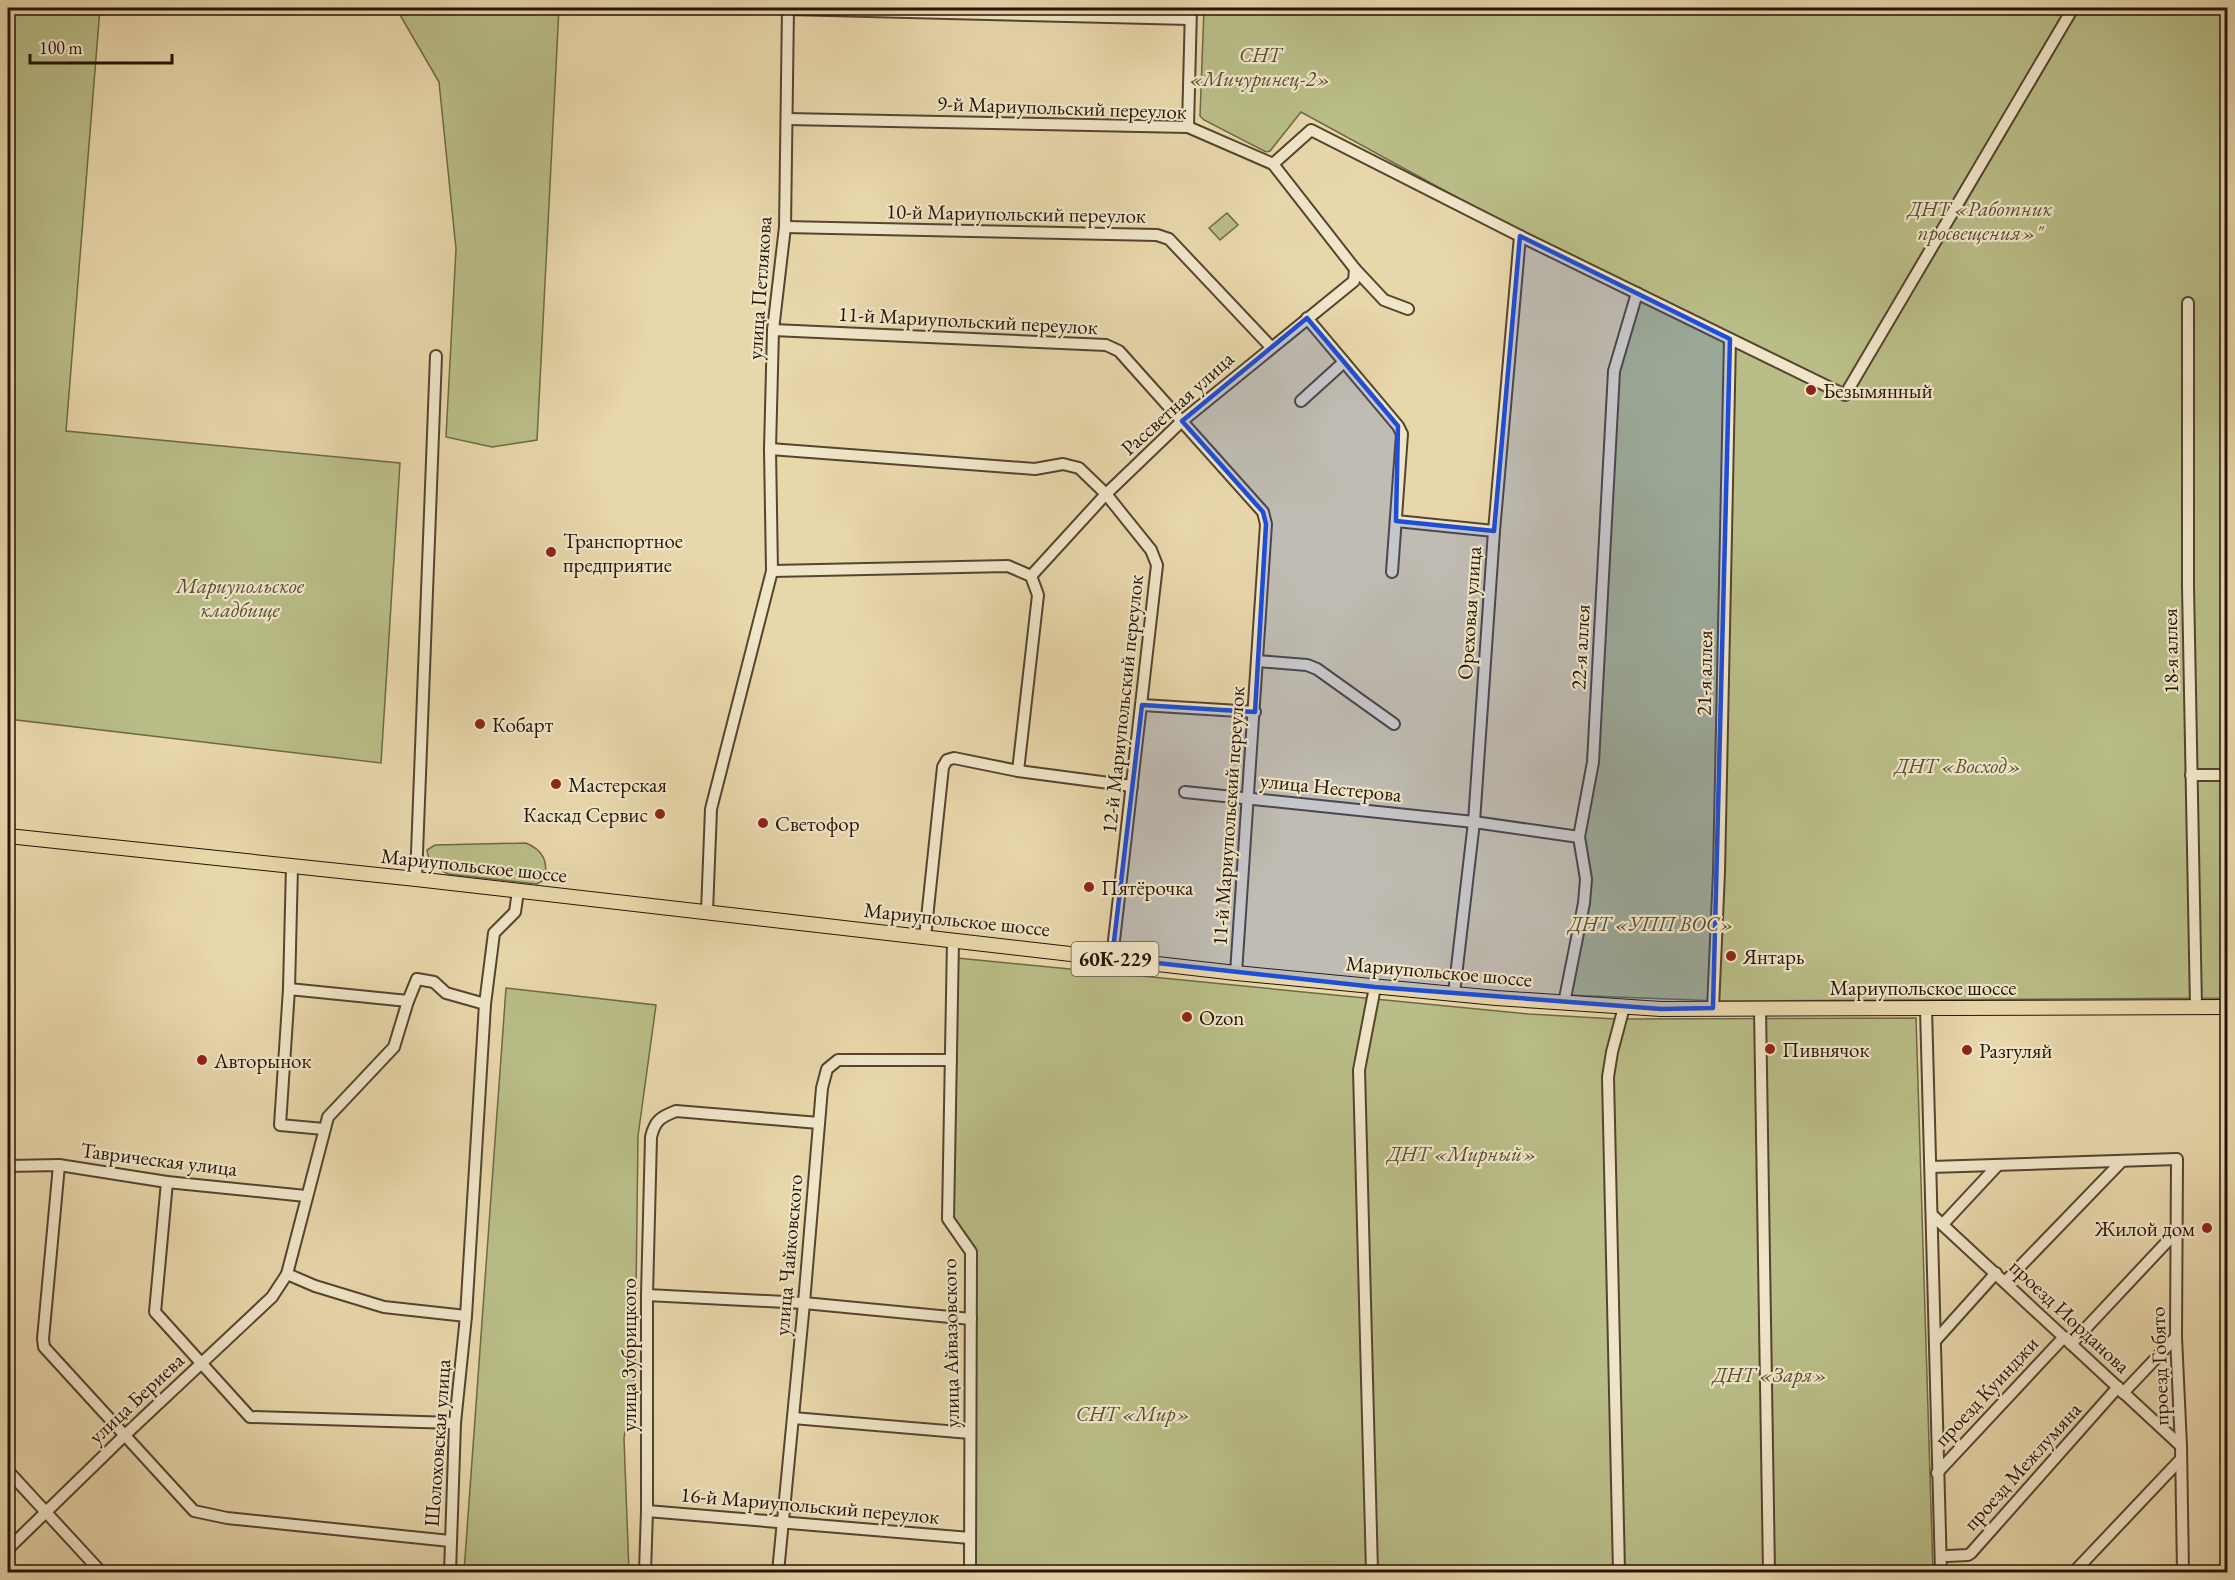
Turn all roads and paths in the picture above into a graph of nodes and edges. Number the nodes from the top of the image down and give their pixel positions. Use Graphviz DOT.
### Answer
graph roads {
  1 [pos="788,8"];
  2 [pos="1191,8"];
  3 [pos="2073,8"];
  4 [pos="1190,19"];
  5 [pos="787,119"];
  6 [pos="1188,127"];
  7 [pos="1273,164"];
  8 [pos="785,227"];
  9 [pos="1520,236"];
  10 [pos="1355,269"];
  11 [pos="1636,293"];
  12 [pos="2188,303"];
  13 [pos="1408,309"];
  14 [pos="1307,318"];
  15 [pos="773,330"];
  16 [pos="1730,339"];
  17 [pos="1271,346"];
  18 [pos="436,356"];
  19 [pos="1344,362"];
  20 [pos="1301,401"];
  21 [pos="1182,421"];
  22 [pos="770,449"];
  23 [pos="1106,494"];
  24 [pos="1396,520"];
  25 [pos="1494,531"];
  26 [pos="772,571"];
  27 [pos="1392,572"];
  28 [pos="1031,576"];
  29 [pos="1258,661"];
  30 [pos="1142,705"];
  31 [pos="1255,712"];
  32 [pos="1394,724"];
  33 [pos="1018,771"];
  34 [pos="2191,775"];
  35 [pos="2228,775"];
  36 [pos="1132,786"];
  37 [pos="1185,792"];
  38 [pos="1248,798"];
  39 [pos="1474,822"];
  40 [pos="8,836"];
  41 [pos="1579,837"];
  42 [pos="292,866"];
  43 [pos="416,879"];
  44 [pos="518,891"];
  45 [pos="707,912"];
  46 [pos="926,937"];
  47 [pos="953,940"];
  48 [pos="1112,958"];
  49 [pos="1236,973"];
  50 [pos="1375,987"];
  51 [pos="289,989"];
  52 [pos="1454,993"];
  53 [pos="408,1000"];
  54 [pos="1564,1003"];
  55 [pos="2195,1003"];
  56 [pos="485,1004"];
  57 [pos="1624,1007"];
  58 [pos="2228,1007"];
  59 [pos="1713,1008"];
  60 [pos="1760,1008"];
  61 [pos="1926,1008"];
  62 [pos="951,1060"];
  63 [pos="819,1124"];
  64 [pos="324,1129"];
  65 [pos="2122,1161"];
  66 [pos="59,1165"];
  67 [pos="1998,1165"];
  68 [pos="8,1166"];
  69 [pos="1931,1167"];
  70 [pos="167,1182"];
  71 [pos="306,1196"];
  72 [pos="1932,1215"];
  73 [pos="1943,1224"];
  74 [pos="2178,1230"];
  75 [pos="1996,1273"];
  76 [pos="287,1274"];
  77 [pos="2005,1282"];
  78 [pos="646,1295"];
  79 [pos="804,1303"];
  80 [pos="466,1316"];
  81 [pos="971,1319"];
  82 [pos="2176,1337"];
  83 [pos="2068,1340"];
  84 [pos="1935,1341"];
  85 [pos="202,1364"];
  86 [pos="2121,1390"];
  87 [pos="793,1418"];
  88 [pos="455,1423"];
  89 [pos="970,1433"];
  90 [pos="125,1435"];
  91 [pos="2181,1446"];
  92 [pos="2181,1459"];
  93 [pos="8,1471"];
  94 [pos="1937,1473"];
  95 [pos="45,1511"];
  96 [pos="647,1511"];
  97 [pos="783,1523"];
  98 [pos="970,1538"];
  99 [pos="450,1541"];
  100 [pos="8,1549"];
  101 [pos="1947,1556"];
  102 [pos="101,1572"];
  103 [pos="450,1572"];
  104 [pos="645,1572"];
  105 [pos="778,1572"];
  106 [pos="970,1572"];
  107 [pos="1372,1572"];
  108 [pos="1619,1572"];
  109 [pos="1769,1572"];
  110 [pos="1941,1572"];
  111 [pos="2074,1572"];
  112 [pos="2183,1572"];
  1 -- 4 [label="street"];
  1 -- 5 [label="street, улица Петлякова"];
  2 -- 4 [label="street"];
  3 -- 16 [label="street"];
  4 -- 6 [label="street"];
  5 -- 6 [label="street, 9-й Мариупольский переулок"];
  5 -- 8 [label="street, улица Петлякова"];
  6 -- 7 [label="street, 9-й Мариупольский переулок"];
  7 -- 9 [label="street"];
  7 -- 10 [label="street, 9-й Мариупольский переулок"];
  8 -- 15 [label="street, улица Петлякова"];
  8 -- 17 [label="street, 10-й Мариупольский переулок"];
  9 -- 11 [label="street"];
  9 -- 25 [label="street, Ореховая улица"];
  10 -- 13 [label="street, 9-й Мариупольский переулок"];
  10 -- 14 [label="street, Рассветная улица"];
  11 -- 16 [label="street"];
  11 -- 41 [label="street, 22-я аллея"];
  12 -- 34 [label="street, 18-я аллея"];
  14 -- 17 [label="street, Рассветная улица"];
  14 -- 19 [label="street"];
  15 -- 21 [label="street, 11-й Мариупольский переулок"];
  15 -- 22 [label="street, улица Петлякова"];
  16 -- 59 [label="street, 21-я аллея"];
  17 -- 21 [label="street, Рассветная улица"];
  18 -- 43 [label="street"];
  19 -- 20 [label="street"];
  19 -- 24 [label="street"];
  21 -- 23 [label="street, Рассветная улица"];
  21 -- 29 [label="street, 11-й Мариупольский переулок"];
  22 -- 23 [label="street, 12-й Мариупольский переулок"];
  22 -- 26 [label="street, улица Петлякова"];
  23 -- 28 [label="street, Рассветная улица"];
  23 -- 30 [label="street, 12-й Мариупольский переулок"];
  24 -- 25 [label="street"];
  24 -- 27 [label="street"];
  25 -- 39 [label="street, Ореховая улица"];
  26 -- 28 [label="street"];
  26 -- 45 [label="street, улица Петлякова"];
  28 -- 33 [label="street"];
  29 -- 31 [label="street, 11-й Мариупольский переулок"];
  29 -- 32 [label="street, 11-й Мариупольский переулок"];
  30 -- 31 [label="street"];
  30 -- 36 [label="street, 12-й Мариупольский переулок"];
  31 -- 38 [label="street, 11-й Мариупольский переулок"];
  33 -- 36 [label="street"];
  33 -- 46 [label="street"];
  34 -- 35 [label="street"];
  34 -- 55 [label="street, 18-я аллея"];
  36 -- 48 [label="street, 12-й Мариупольский переулок"];
  37 -- 38 [label="street, улица Нестерова"];
  38 -- 39 [label="street, улица Нестерова"];
  38 -- 49 [label="street, 11-й Мариупольский переулок"];
  39 -- 41 [label="street, улица Нестерова"];
  39 -- 52 [label="street, Ореховая улица"];
  40 -- 42 [label="main road, Мариупольское шоссе / 60К-229"];
  41 -- 54 [label="street, 22-я аллея"];
  42 -- 43 [label="main road, Мариупольское шоссе / 60К-229"];
  42 -- 51 [label="street"];
  43 -- 44 [label="main road, Мариупольское шоссе / 60К-229"];
  44 -- 45 [label="main road, Мариупольское шоссе / 60К-229"];
  44 -- 56 [label="street, Шолоховская улица"];
  45 -- 46 [label="main road, Мариупольское шоссе / 60К-229"];
  46 -- 47 [label="main road, Мариупольское шоссе / 60К-229"];
  47 -- 48 [label="main road, Мариупольское шоссе / 60К-229"];
  47 -- 62 [label="street, улица Айвазовского"];
  48 -- 49 [label="main road, Мариупольское шоссе / 60К-229"];
  49 -- 50 [label="main road, Мариупольское шоссе / 60К-229"];
  50 -- 52 [label="main road, Мариупольское шоссе / 60К-229"];
  50 -- 107 [label="street"];
  51 -- 53 [label="street"];
  51 -- 64 [label="street"];
  52 -- 54 [label="main road, Мариупольское шоссе / 60К-229"];
  53 -- 56 [label="street"];
  53 -- 64 [label="street"];
  54 -- 57 [label="main road, Мариупольское шоссе / 60К-229"];
  55 -- 58 [label="main road, Мариупольское шоссе / 60К-229"];
  55 -- 61 [label="main road, Мариупольское шоссе / 60К-229"];
  56 -- 80 [label="street, Шолоховская улица"];
  57 -- 59 [label="main road, Мариупольское шоссе / 60К-229"];
  57 -- 108 [label="street"];
  59 -- 60 [label="main road, Мариупольское шоссе / 60К-229"];
  60 -- 61 [label="main road, Мариупольское шоссе / 60К-229"];
  60 -- 109 [label="street"];
  61 -- 69 [label="street"];
  62 -- 63 [label="street, улица Чайковского"];
  62 -- 81 [label="street, улица Айвазовского"];
  63 -- 78 [label="street, улица Зубрицкого"];
  63 -- 79 [label="street, улица Чайковского"];
  64 -- 71 [label="street"];
  65 -- 67 [label="street"];
  65 -- 74 [label="street, проезд Гобято"];
  65 -- 77 [label="street"];
  66 -- 68 [label="street, Таврическая улица"];
  66 -- 70 [label="street, Таврическая улица"];
  66 -- 90 [label="street"];
  67 -- 69 [label="street"];
  67 -- 73 [label="street"];
  69 -- 72 [label="street"];
  70 -- 71 [label="street, Таврическая улица"];
  70 -- 85 [label="street"];
  71 -- 76 [label="street"];
  72 -- 73 [label="street, проезд Иорданова"];
  72 -- 84 [label="street"];
  73 -- 75 [label="street, проезд Иорданова"];
  74 -- 82 [label="street, проезд Гобято"];
  74 -- 83 [label="street, проезд Куинджи"];
  75 -- 77 [label="street, проезд Иорданова"];
  75 -- 84 [label="street"];
  76 -- 80 [label="street"];
  76 -- 85 [label="street, улица Бериева"];
  77 -- 83 [label="street, проезд Иорданова"];
  78 -- 79 [label="street"];
  78 -- 96 [label="street, улица Зубрицкого"];
  79 -- 81 [label="street"];
  79 -- 87 [label="street, улица Чайковского"];
  80 -- 88 [label="street, Шолоховская улица"];
  81 -- 89 [label="street, улица Айвазовского"];
  82 -- 86 [label="street, проезд Межлумяна"];
  82 -- 91 [label="street, проезд Гобято"];
  83 -- 86 [label="street, проезд Иорданова"];
  83 -- 94 [label="street, проезд Куинджи"];
  84 -- 94 [label="street"];
  85 -- 88 [label="street"];
  85 -- 90 [label="street, улица Бериева"];
  86 -- 91 [label="street, проезд Иорданова"];
  86 -- 101 [label="street, проезд Межлумяна"];
  87 -- 89 [label="street"];
  87 -- 97 [label="street, улица Чайковского"];
  88 -- 99 [label="street, Шолоховская улица"];
  89 -- 98 [label="street, улица Айвазовского"];
  90 -- 95 [label="street, улица Бериева"];
  90 -- 99 [label="street"];
  91 -- 92 [label="street, проезд Гобято"];
  92 -- 111 [label="street"];
  92 -- 112 [label="street, проезд Гобято"];
  93 -- 95 [label="street"];
  94 -- 110 [label="street"];
  95 -- 100 [label="street, улица Бериева"];
  95 -- 102 [label="street"];
  96 -- 97 [label="street, 16-й Мариупольский переулок"];
  96 -- 104 [label="street, улица Зубрицкого"];
  97 -- 98 [label="street, 16-й Мариупольский переулок"];
  97 -- 105 [label="street, улица Чайковского"];
  98 -- 106 [label="street, улица Айвазовского"];
  99 -- 103 [label="street, Шолоховская улица"];
}
